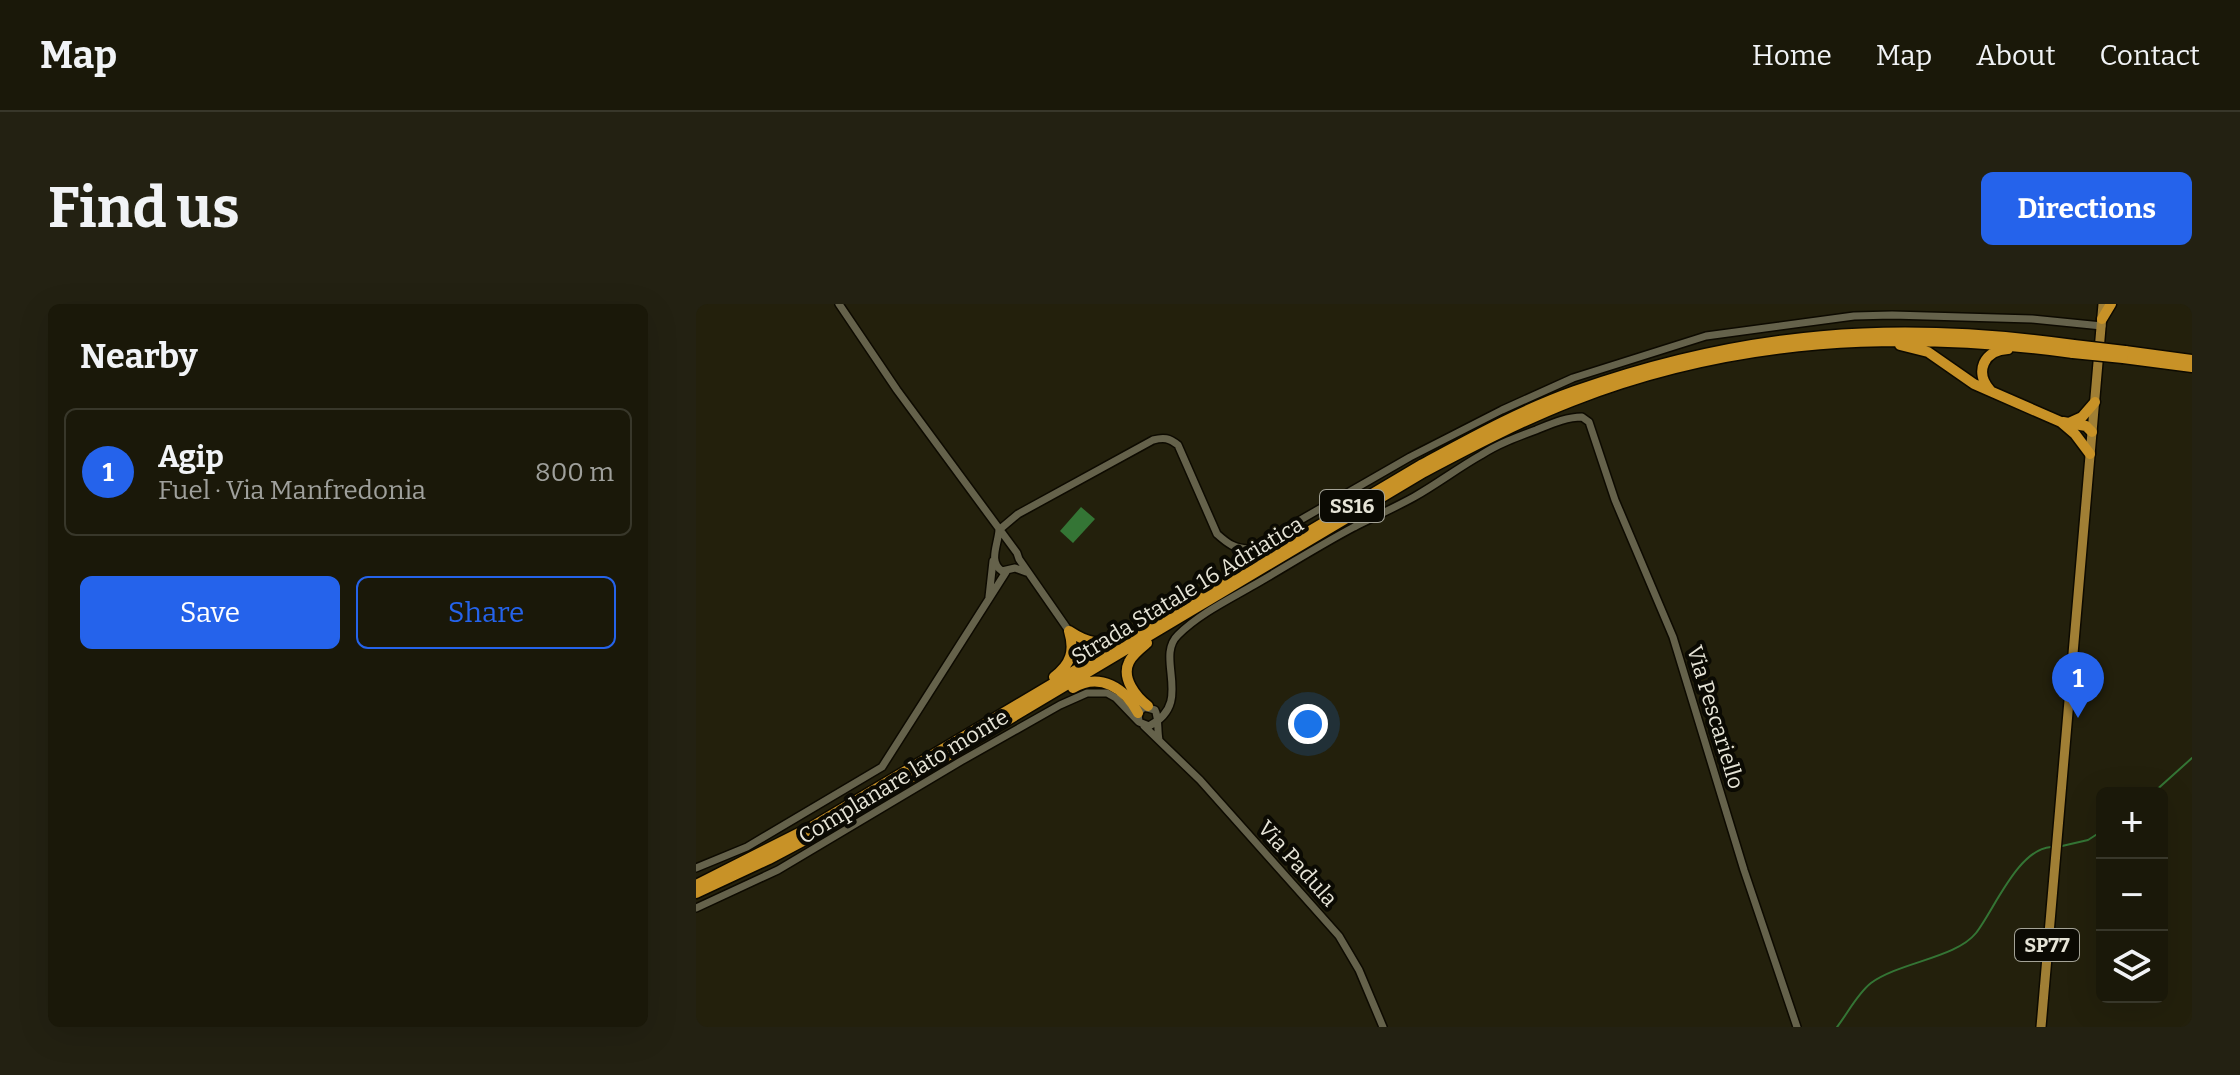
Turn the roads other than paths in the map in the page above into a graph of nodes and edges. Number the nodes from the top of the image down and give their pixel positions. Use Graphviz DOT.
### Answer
graph roads {
  1 [pos="839,304"];
  2 [pos="2103,304"];
  3 [pos="2111,304"];
  4 [pos="2102,323"];
  5 [pos="1862,340"];
  6 [pos="2038,348"];
  7 [pos="2074,349"];
  8 [pos="2192,353"];
  9 [pos="2124,355"];
  10 [pos="2192,360"];
  11 [pos="2192,367"];
  12 [pos="1995,395"];
  13 [pos="2095,402"];
  14 [pos="2066,422"];
  15 [pos="2092,432"];
  16 [pos="2075,434"];
  17 [pos="2090,454"];
  18 [pos="999,530"];
  19 [pos="997,550"];
  20 [pos="1015,550"];
  21 [pos="994,559"];
  22 [pos="1019,559"];
  23 [pos="1015,568"];
  24 [pos="1006,572"];
  25 [pos="1028,573"];
  26 [pos="989,598"];
  27 [pos="1161,625"];
  28 [pos="1069,631"];
  29 [pos="1171,700"];
  30 [pos="1026,704"];
  31 [pos="1150,707"];
  32 [pos="1140,720"];
  33 [pos="1156,722"];
  34 [pos="1159,740"];
  35 [pos="696,868"];
  36 [pos="696,887"];
  37 [pos="696,908"];
  38 [pos="1383,1027"];
  39 [pos="1797,1027"];
  40 [pos="2041,1027"];
  1 -- 18 [label="street"];
  2 -- 4 [label="main road, SP77"];
  3 -- 4 [label="highway"];
  4 -- 13 [label="main road, SP77"];
  4 -- 18 [label="street"];
  5 -- 6 [label="highway, Strada Statale 16 Adriatica / SS16"];
  5 -- 12 [label="highway"];
  5 -- 27 [label="highway, Strada Statale 16 Adriatica / SS16"];
  6 -- 7 [label="highway, Strada Statale 16 Adriatica / SS16"];
  6 -- 12 [label="highway"];
  7 -- 9 [label="highway, Strada Statale 16 Adriatica / SS16, bridge"];
  7 -- 27 [label="highway, Strada Statale 16 Adriatica / SS16"];
  8 -- 9 [label="highway"];
  9 -- 10 [label="highway, Strada Statale 16 Adriatica / SS16"];
  9 -- 11 [label="highway, Strada Statale 16 Adriatica / SS16"];
  12 -- 14 [label="highway"];
  13 -- 14 [label="highway"];
  13 -- 15 [label="main road, SP77"];
  14 -- 15 [label="highway"];
  14 -- 16 [label="highway"];
  15 -- 16 [label="highway"];
  15 -- 17 [label="main road, SP77"];
  16 -- 17 [label="highway"];
  17 -- 40 [label="main road, SP77"];
  18 -- 19 [label="street"];
  18 -- 20 [label="street"];
  19 -- 20 [label="street"];
  19 -- 21 [label="street"];
  20 -- 22 [label="street"];
  21 -- 24 [label="street"];
  21 -- 26 [label="street"];
  22 -- 23 [label="street"];
  22 -- 25 [label="street"];
  23 -- 24 [label="street"];
  23 -- 25 [label="street"];
  24 -- 26 [label="street"];
  25 -- 28 [label="street"];
  26 -- 35 [label="street"];
  27 -- 28 [label="highway"];
  27 -- 30 [label="highway, Strada Statale 16 Adriatica / SS16"];
  27 -- 31 [label="highway"];
  28 -- 30 [label="highway"];
  29 -- 31 [label="street"];
  29 -- 33 [label="street"];
  29 -- 39 [label="street, Via Pescariello"];
  30 -- 32 [label="highway"];
  30 -- 36 [label="highway, Strada Statale 16 Adriatica / SS16"];
  31 -- 32 [label="street"];
  31 -- 33 [label="street"];
  32 -- 33 [label="street"];
  32 -- 34 [label="street, Via Padula"];
  32 -- 37 [label="street, Complanare lato monte"];
  33 -- 34 [label="street"];
  34 -- 38 [label="street, Via Padula"];
}
